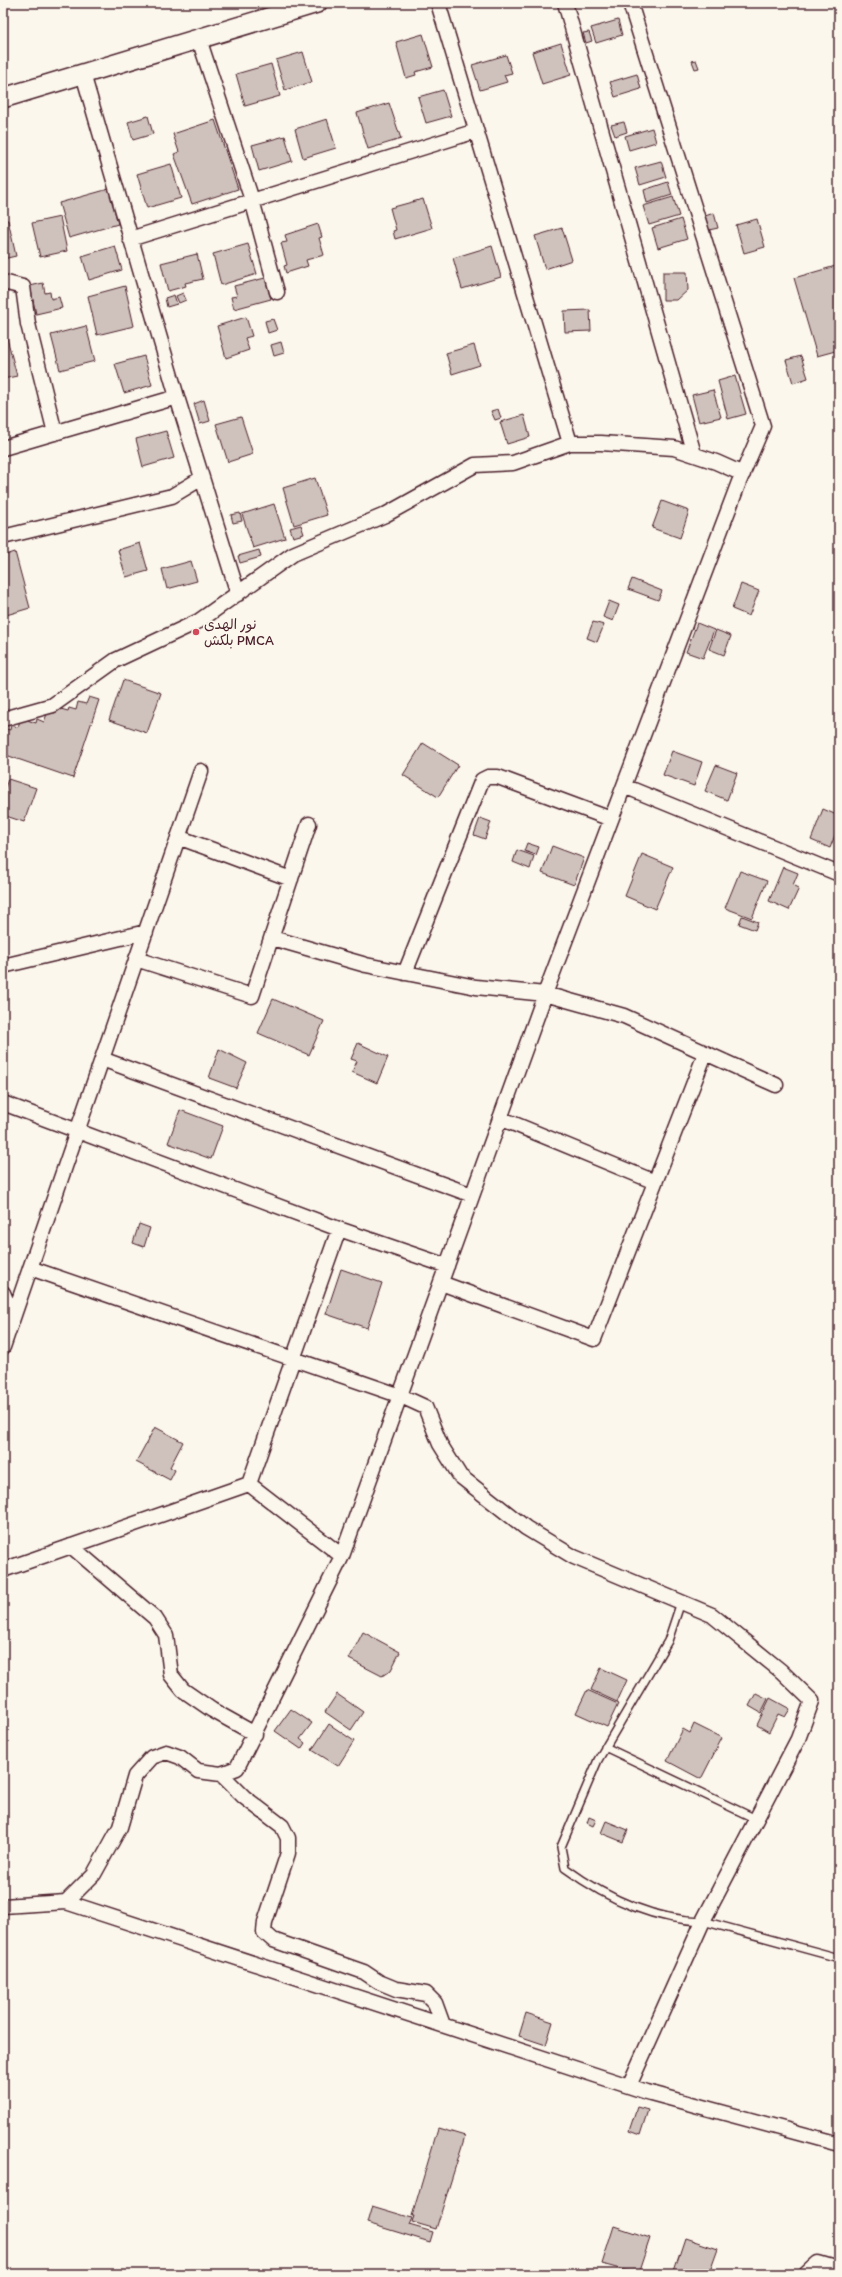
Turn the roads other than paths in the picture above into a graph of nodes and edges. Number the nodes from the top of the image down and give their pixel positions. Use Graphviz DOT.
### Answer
graph roads {
  1 [pos="316,3"];
  2 [pos="438,3"];
  3 [pos="565,3"];
  4 [pos="630,3"];
  5 [pos="199,39"];
  6 [pos="83,74"];
  7 [pos="3,98"];
  8 [pos="476,131"];
  9 [pos="252,200"];
  10 [pos="130,239"];
  11 [pos="3,282"];
  12 [pos="277,292"];
  13 [pos="177,397"];
  14 [pos="55,433"];
  15 [pos="570,443"];
  16 [pos="3,448"];
  17 [pos="694,454"];
  18 [pos="742,474"];
  19 [pos="202,478"];
  20 [pos="3,537"];
  21 [pos="238,594"];
  22 [pos="3,719"];
  23 [pos="201,771"];
  24 [pos="624,786"];
  25 [pos="611,819"];
  26 [pos="310,824"];
  27 [pos="178,836"];
  28 [pos="839,874"];
  29 [pos="291,879"];
  30 [pos="146,932"];
  31 [pos="272,938"];
  32 [pos="136,959"];
  33 [pos="3,966"];
  34 [pos="405,972"];
  35 [pos="545,994"];
  36 [pos="705,1054"];
  37 [pos="102,1059"];
  38 [pos="776,1085"];
  39 [pos="3,1103"];
  40 [pos="500,1118"];
  41 [pos="77,1130"];
  42 [pos="655,1182"];
  43 [pos="472,1195"];
  44 [pos="339,1229"];
  45 [pos="447,1266"];
  46 [pos="30,1268"];
  47 [pos="441,1284"];
  48 [pos="3,1293"];
  49 [pos="13,1316"];
  50 [pos="3,1347"];
  51 [pos="292,1359"];
  52 [pos="400,1396"];
  53 [pos="249,1484"];
  54 [pos="71,1546"];
  55 [pos="342,1556"];
  56 [pos="3,1570"];
  57 [pos="681,1602"];
  58 [pos="255,1734"];
  59 [pos="605,1747"];
  60 [pos="221,1774"];
  61 [pos="756,1819"];
  62 [pos="66,1902"];
  63 [pos="3,1906"];
  64 [pos="703,1921"];
  65 [pos="839,1958"];
  66 [pos="443,2025"];
  67 [pos="629,2086"];
  68 [pos="839,2144"];
  69 [pos="839,2269"];
  70 [pos="806,2274"];
  1 -- 5 [label="street"];
  2 -- 8 [label="street"];
  3 -- 17 [label="street"];
  4 -- 18 [label="street"];
  5 -- 6 [label="street"];
  5 -- 9 [label="street"];
  6 -- 7 [label="street"];
  6 -- 10 [label="street"];
  8 -- 9 [label="street"];
  8 -- 15 [label="street"];
  9 -- 10 [label="street"];
  9 -- 12 [label="street"];
  10 -- 13 [label="street"];
  11 -- 14 [label="street"];
  13 -- 14 [label="street"];
  13 -- 19 [label="street"];
  14 -- 16 [label="street"];
  15 -- 17 [label="street"];
  15 -- 21 [label="street"];
  17 -- 18 [label="street"];
  18 -- 24 [label="street"];
  19 -- 20 [label="street"];
  19 -- 21 [label="street"];
  21 -- 22 [label="street"];
  23 -- 27 [label="street"];
  24 -- 25 [label="street"];
  24 -- 28 [label="street"];
  25 -- 34 [label="street"];
  25 -- 35 [label="street"];
  26 -- 29 [label="street"];
  27 -- 29 [label="street"];
  27 -- 30 [label="street"];
  29 -- 31 [label="street"];
  30 -- 32 [label="street"];
  30 -- 33 [label="street"];
  31 -- 32 [label="street"];
  31 -- 34 [label="street"];
  32 -- 37 [label="street"];
  34 -- 35 [label="street"];
  35 -- 36 [label="street"];
  35 -- 40 [label="street"];
  36 -- 38 [label="street"];
  36 -- 42 [label="street"];
  37 -- 41 [label="street"];
  37 -- 43 [label="street"];
  39 -- 41 [label="street"];
  40 -- 42 [label="street"];
  40 -- 43 [label="street"];
  41 -- 44 [label="street"];
  41 -- 46 [label="street"];
  42 -- 47 [label="street"];
  43 -- 45 [label="street"];
  44 -- 45 [label="street"];
  44 -- 51 [label="street"];
  45 -- 47 [label="street"];
  46 -- 49 [label="street"];
  46 -- 51 [label="street"];
  47 -- 52 [label="street"];
  48 -- 49 [label="street"];
  49 -- 50 [label="street"];
  51 -- 52 [label="street"];
  51 -- 53 [label="street"];
  52 -- 55 [label="street"];
  52 -- 57 [label="street"];
  53 -- 54 [label="street"];
  53 -- 55 [label="street"];
  54 -- 56 [label="street"];
  54 -- 58 [label="street"];
  55 -- 58 [label="street"];
  57 -- 59 [label="lane"];
  57 -- 61 [label="street"];
  58 -- 60 [label="street"];
  59 -- 61 [label="lane"];
  59 -- 64 [label="lane"];
  60 -- 62 [label="street"];
  60 -- 66 [label="street"];
  61 -- 64 [label="street"];
  62 -- 63 [label="street"];
  62 -- 66 [label="street"];
  64 -- 65 [label="lane"];
  64 -- 67 [label="street"];
  66 -- 67 [label="street"];
  67 -- 68 [label="street"];
  69 -- 70 [label="street"];
}
